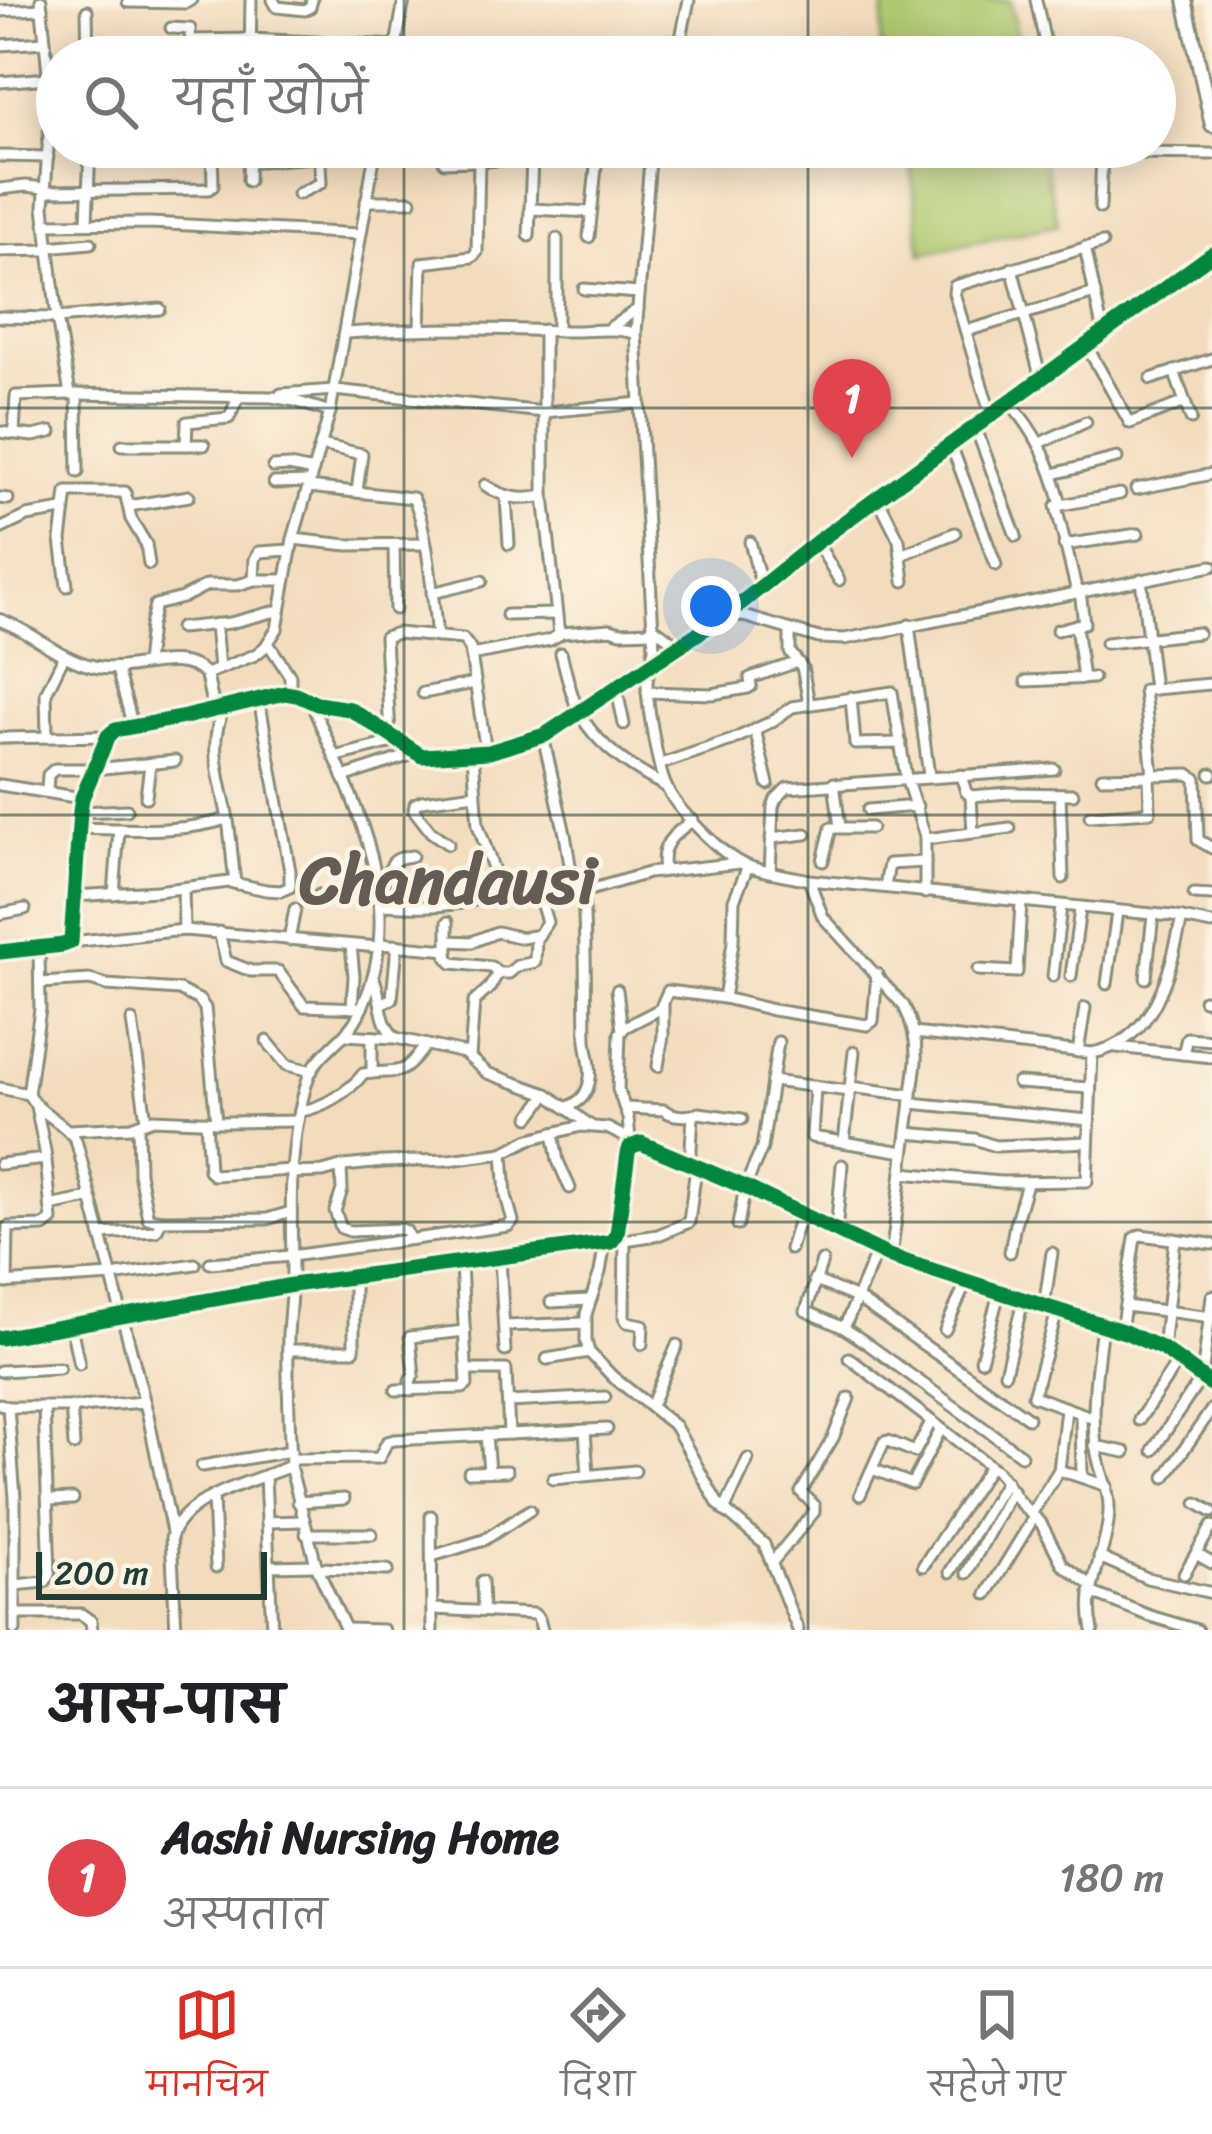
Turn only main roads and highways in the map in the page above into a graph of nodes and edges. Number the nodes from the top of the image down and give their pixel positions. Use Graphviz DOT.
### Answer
graph roads {
  1 [pos="1185,0"];
  2 [pos="1212,125"];
  1 -- 2 [label="main road"];
}
